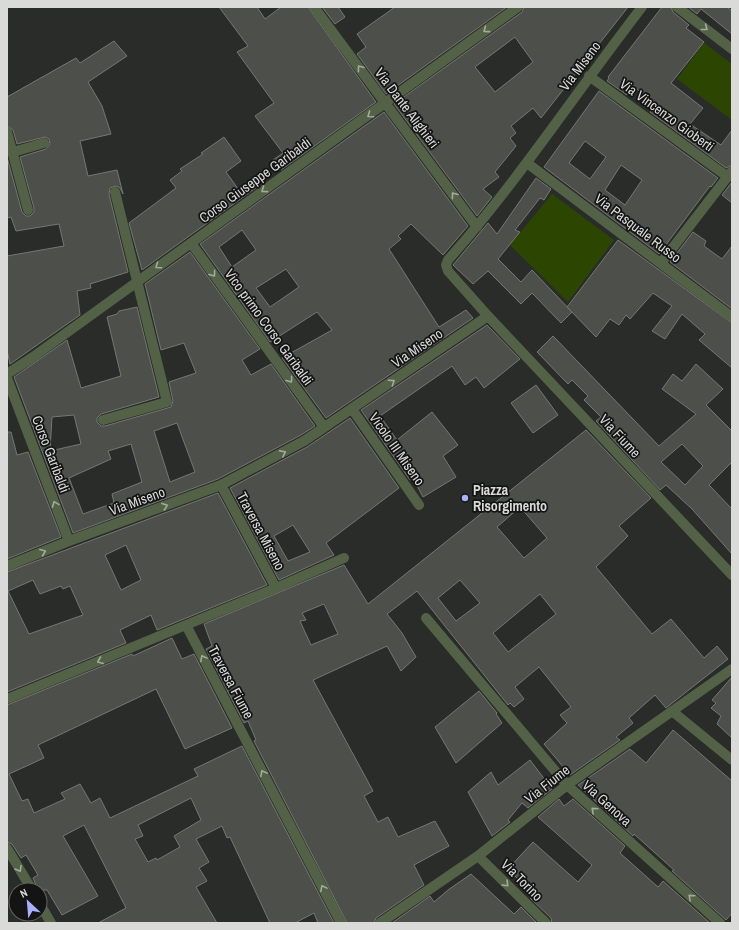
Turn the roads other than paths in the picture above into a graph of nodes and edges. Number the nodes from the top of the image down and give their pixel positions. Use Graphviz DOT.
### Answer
graph roads {
  1 [pos="314,7"];
  2 [pos="518,7"];
  3 [pos="642,7"];
  4 [pos="678,7"];
  5 [pos="732,49"];
  6 [pos="589,76"];
  7 [pos="386,103"];
  8 [pos="7,132"];
  9 [pos="44,143"];
  10 [pos="13,152"];
  11 [pos="528,163"];
  12 [pos="730,174"];
  13 [pos="115,192"];
  14 [pos="28,210"];
  15 [pos="477,226"];
  16 [pos="190,243"];
  17 [pos="662,263"];
  18 [pos="136,282"];
  19 [pos="488,316"];
  20 [pos="732,317"];
  21 [pos="7,374"];
  22 [pos="7,378"];
  23 [pos="352,409"];
  24 [pos="103,420"];
  25 [pos="324,428"];
  26 [pos="221,485"];
  27 [pos="419,505"];
  28 [pos="69,541"];
  29 [pos="344,558"];
  30 [pos="7,566"];
  31 [pos="732,574"];
  32 [pos="276,588"];
  33 [pos="426,618"];
  34 [pos="186,625"];
  35 [pos="732,668"];
  36 [pos="7,699"];
  37 [pos="672,711"];
  38 [pos="732,760"];
  39 [pos="566,785"];
  40 [pos="7,848"];
  41 [pos="478,856"];
  42 [pos="27,882"];
  43 [pos="342,923"];
  44 [pos="380,923"];
  45 [pos="546,923"];
  46 [pos="720,923"];
  7 -- 1 [label="street, Via Dante Alighieri, one-way"];
  2 -- 7 [label="street, Corso Giuseppe Garibaldi, one-way"];
  3 -- 6 [label="street, Via Miseno"];
  4 -- 5 [label="street, one-way"];
  6 -- 11 [label="street, Via Miseno"];
  6 -- 12 [label="street, Via Vincenzo Gioberti"];
  15 -- 7 [label="street, Via Dante Alighieri, one-way"];
  7 -- 16 [label="street, Corso Giuseppe Garibaldi, one-way"];
  8 -- 10 [label="street"];
  9 -- 10 [label="street"];
  10 -- 14 [label="street"];
  11 -- 15 [label="street, Via Miseno"];
  11 -- 17 [label="street, Via Pasquale Russo"];
  12 -- 17 [label="street"];
  13 -- 18 [label="street"];
  15 -- 19 [label="street, Via Miseno"];
  16 -- 18 [label="street, Corso Giuseppe Garibaldi, one-way"];
  16 -- 25 [label="street, Vico primo Corso Garibaldi, one-way"];
  17 -- 20 [label="street, Via Pasquale Russo"];
  18 -- 21 [label="street, Corso Giuseppe Garibaldi"];
  18 -- 24 [label="street"];
  23 -- 19 [label="street, Via Miseno, one-way"];
  19 -- 31 [label="street, Via Fiume"];
  28 -- 22 [label="street, Corso Garibaldi, one-way"];
  23 -- 25 [label="street, Via Miseno"];
  23 -- 27 [label="street, Vicolo III Miseno"];
  26 -- 25 [label="street, Via Miseno, one-way"];
  28 -- 26 [label="street, Via Miseno, one-way"];
  26 -- 32 [label="street, Traversa Miseno"];
  30 -- 28 [label="street, Via Miseno, one-way"];
  29 -- 32 [label="street"];
  32 -- 34 [label="street, Traversa Miseno"];
  33 -- 39 [label="street, Via Genova"];
  34 -- 36 [label="street, one-way"];
  43 -- 34 [label="street, Traversa Fiume, one-way"];
  35 -- 37 [label="street, Via Fiume"];
  37 -- 38 [label="street"];
  37 -- 39 [label="street, Via Fiume"];
  39 -- 41 [label="street, Via Fiume"];
  46 -- 39 [label="street, Via Genova, one-way"];
  40 -- 42 [label="street, one-way"];
  41 -- 44 [label="street, Via Fiume"];
  41 -- 45 [label="street, Via Torino, one-way"];
}
